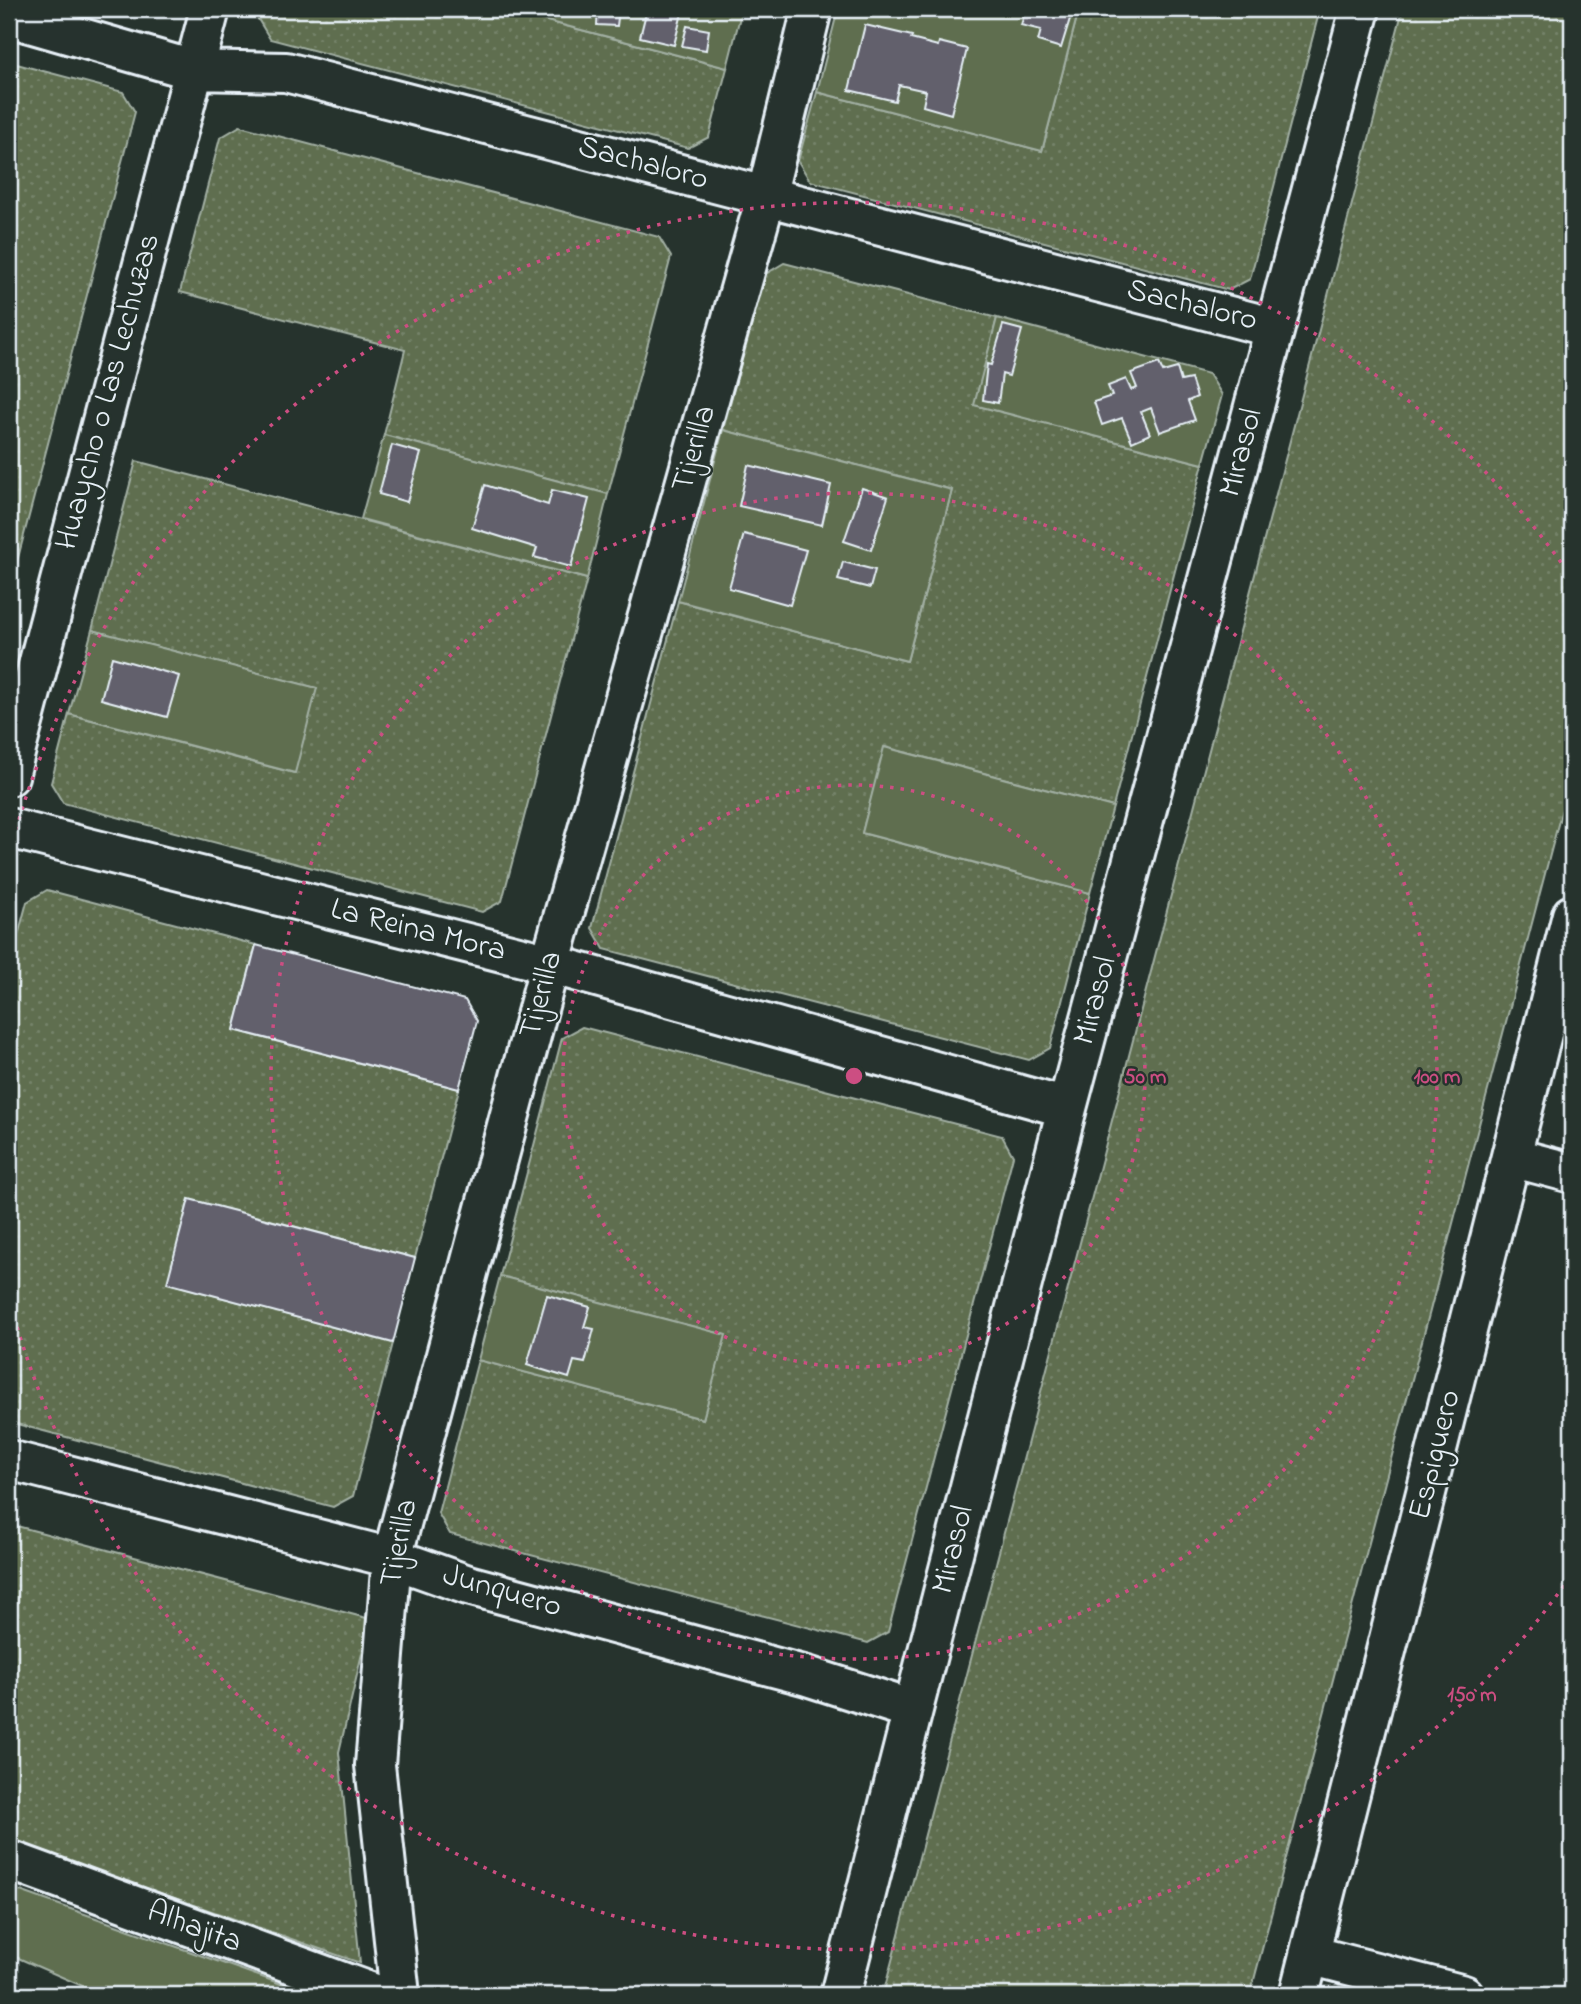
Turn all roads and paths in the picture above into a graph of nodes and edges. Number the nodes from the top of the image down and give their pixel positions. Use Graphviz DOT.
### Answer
graph roads {
  1 [pos="210,9"];
  2 [pos="811,9"];
  3 [pos="1360,9"];
  4 [pos="9,17"];
  5 [pos="193,70"];
  6 [pos="766,197"];
  7 [pos="1275,328"];
  8 [pos="9,776"];
  9 [pos="9,828"];
  10 [pos="1572,915"];
  11 [pos="550,964"];
  12 [pos="1067,1108"];
  13 [pos="1511,1157"];
  14 [pos="1572,1173"];
  15 [pos="9,1460"];
  16 [pos="392,1558"];
  17 [pos="913,1710"];
  18 [pos="9,1860"];
  19 [pos="1310,1955"];
  20 [pos="378,1995"];
  21 [pos="400,1995"];
  22 [pos="840,1995"];
  23 [pos="1299,1995"];
  24 [pos="1464,1995"];
  1 -- 5 [label="street, Huaycho o Las Lechuzas"];
  2 -- 6 [label="street, Tijerilla"];
  3 -- 7 [label="street, Mirasol"];
  4 -- 5 [label="street, Sachaloro"];
  5 -- 6 [label="street, Sachaloro"];
  5 -- 8 [label="street, Huaycho o Las Lechuzas"];
  6 -- 7 [label="street, Sachaloro"];
  6 -- 11 [label="street, Tijerilla"];
  7 -- 12 [label="street, Mirasol"];
  9 -- 11 [label="street, La Reina Mora"];
  10 -- 13 [label="street, Espiguero"];
  11 -- 12 [label="street, La Reina Mora"];
  11 -- 16 [label="street, Tijerilla"];
  12 -- 17 [label="street, Mirasol"];
  13 -- 14 [label="street"];
  13 -- 19 [label="street, Espiguero"];
  15 -- 16 [label="street, Junquero"];
  16 -- 17 [label="street, Junquero"];
  16 -- 21 [label="street, Tijerilla"];
  17 -- 22 [label="street, Mirasol"];
  18 -- 20 [label="street, Alhajita"];
  19 -- 23 [label="street, Espiguero"];
  19 -- 24 [label="street"];
}
